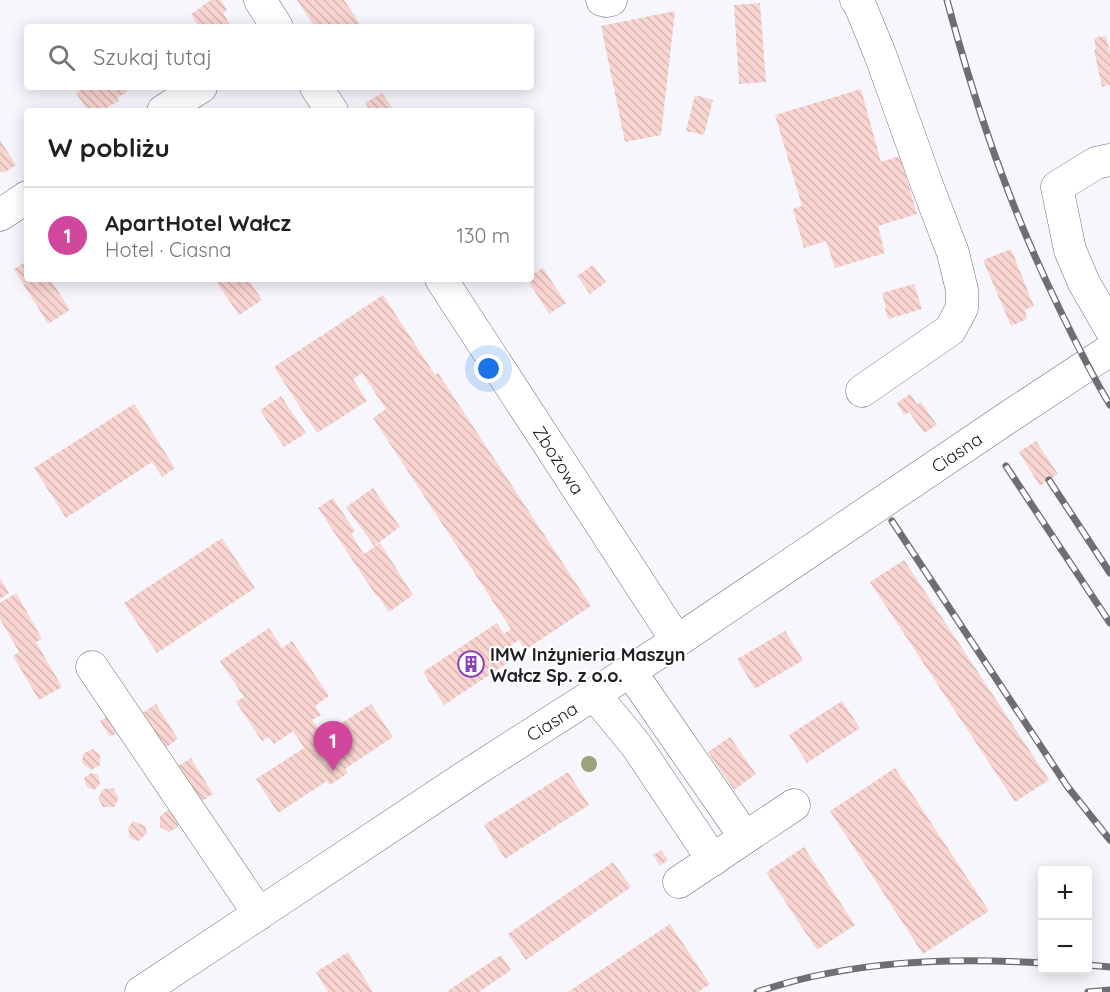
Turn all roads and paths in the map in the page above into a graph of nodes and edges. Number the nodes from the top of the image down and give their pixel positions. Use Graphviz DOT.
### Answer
graph roads {
  1 [pos="260,0"];
  2 [pos="602,0"];
  3 [pos="611,0"];
  4 [pos="856,0"];
  5 [pos="275,24"];
  6 [pos="196,90"];
  7 [pos="318,90"];
  8 [pos="168,108"];
  9 [pos="330,108"];
  10 [pos="1110,160"];
  11 [pos="24,200"];
  12 [pos="0,215"];
  13 [pos="443,282"];
  14 [pos="1110,328"];
  15 [pos="1110,350"];
  16 [pos="862,391"];
  17 [pos="677,641"];
  18 [pos="92,667"];
  19 [pos="630,671"];
  20 [pos="594,694"];
  21 [pos="794,805"];
  22 [pos="745,837"];
  23 [pos="713,860"];
  24 [pos="679,882"];
  25 [pos="259,914"];
  26 [pos="141,992"];
  1 -- 5 [label="street"];
  2 -- 3 [label="street"];
  4 -- 16 [label="street"];
  6 -- 8 [label="street"];
  7 -- 9 [label="street"];
  10 -- 14 [label="street"];
  11 -- 12 [label="street"];
  13 -- 17 [label="street, Zbożowa"];
  15 -- 17 [label="street, Ciasna"];
  17 -- 19 [label="street, Ciasna"];
  18 -- 25 [label="street"];
  19 -- 20 [label="street, Ciasna"];
  19 -- 22 [label="street"];
  20 -- 23 [label="street"];
  20 -- 25 [label="street, Ciasna"];
  21 -- 22 [label="street"];
  22 -- 23 [label="street"];
  23 -- 24 [label="street"];
  25 -- 26 [label="street, Ciasna"];
}
